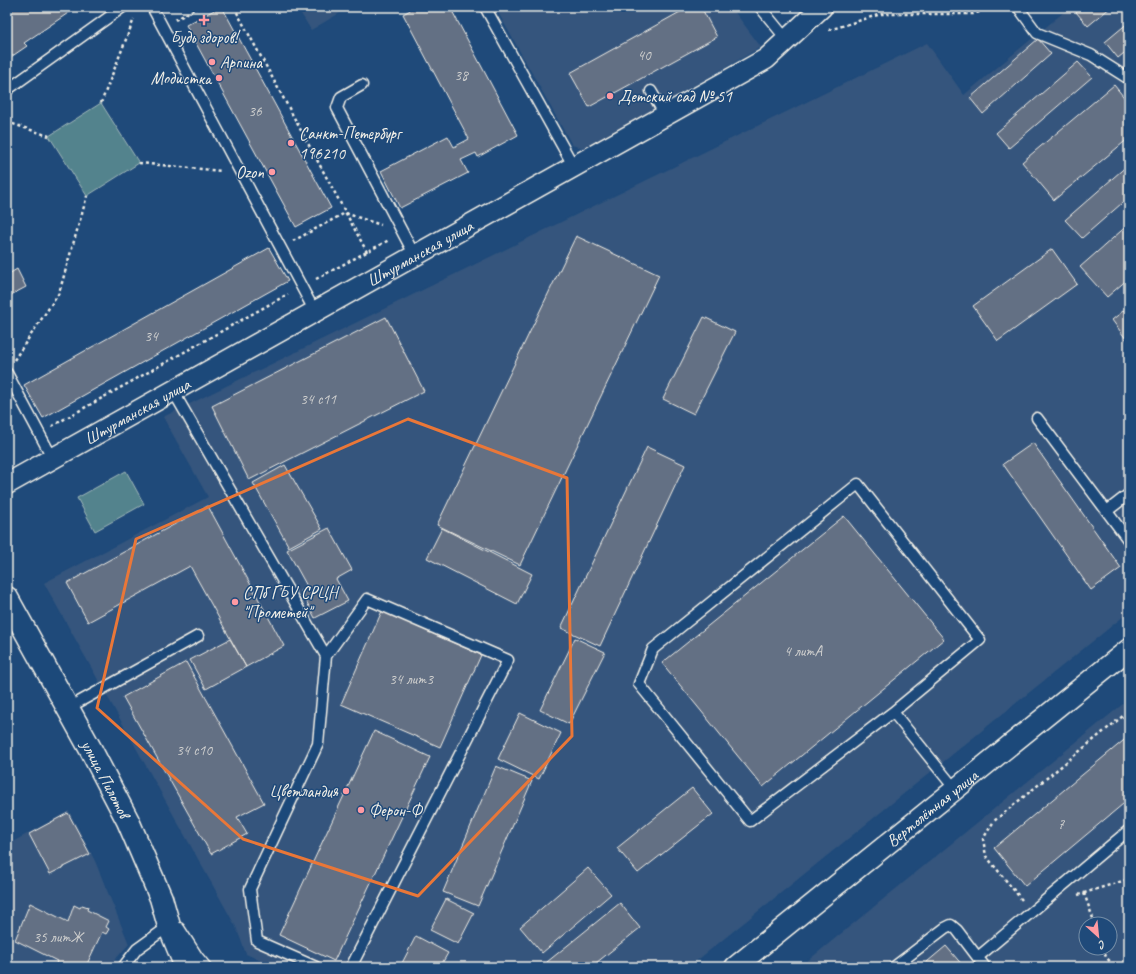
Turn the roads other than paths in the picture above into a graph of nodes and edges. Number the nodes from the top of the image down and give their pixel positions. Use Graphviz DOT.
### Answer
graph roads {
  1 [pos="123,7"];
  2 [pos="152,7"];
  3 [pos="484,7"];
  4 [pos="760,7"];
  5 [pos="822,7"];
  6 [pos="1018,7"];
  7 [pos="787,40"];
  8 [pos="1129,79"];
  9 [pos="362,85"];
  10 [pos="7,90"];
  11 [pos="651,91"];
  12 [pos="665,115"];
  13 [pos="574,167"];
  14 [pos="415,256"];
  15 [pos="315,312"];
  16 [pos="7,373"];
  17 [pos="173,391"];
  18 [pos="1037,418"];
  19 [pos="53,458"];
  20 [pos="7,484"];
  21 [pos="1129,494"];
  22 [pos="1107,511"];
  23 [pos="1129,541"];
  24 [pos="7,598"];
  25 [pos="198,636"];
  26 [pos="1129,649"];
  27 [pos="326,656"];
  28 [pos="68,708"];
  29 [pos="893,712"];
  30 [pos="955,789"];
  31 [pos="1129,830"];
  32 [pos="161,898"];
  33 [pos="169,926"];
  34 [pos="978,958"];
  35 [pos="123,967"];
  36 [pos="186,967"];
  37 [pos="206,967"];
  38 [pos="316,967"];
  39 [pos="351,967"];
  40 [pos="735,967"];
  41 [pos="894,967"];
  42 [pos="985,967"];
  1 -- 10 [label="lane"];
  2 -- 15 [label="lane"];
  3 -- 13 [label="lane"];
  4 -- 7 [label="lane"];
  5 -- 7 [label="street, Штурманская улица"];
  6 -- 8 [label="lane"];
  7 -- 12 [label="street, Штурманская улица"];
  9 -- 14 [label="lane"];
  11 -- 12 [label="lane"];
  12 -- 13 [label="street, Штурманская улица"];
  13 -- 14 [label="street, Штурманская улица"];
  14 -- 15 [label="street, Штурманская улица"];
  15 -- 17 [label="street, Штурманская улица"];
  16 -- 19 [label="lane"];
  17 -- 19 [label="street, Штурманская улица"];
  17 -- 27 [label="lane"];
  18 -- 22 [label="lane"];
  19 -- 20 [label="street, Штурманская улица"];
  21 -- 22 [label="lane"];
  22 -- 23 [label="lane"];
  24 -- 28 [label="street, улица Пилотов"];
  25 -- 28 [label="lane"];
  26 -- 30 [label="street, Вертолётная улица"];
  27 -- 38 [label="lane"];
  27 -- 39 [label="lane"];
  28 -- 32 [label="street, улица Пилотов"];
  29 -- 29 [label="lane"];
  29 -- 30 [label="lane"];
  30 -- 40 [label="street, Вертолётная улица"];
  31 -- 34 [label="lane"];
  32 -- 33 [label="street, улица Пилотов"];
  32 -- 37 [label="lane"];
  33 -- 35 [label="lane"];
  33 -- 36 [label="street, улица Пилотов"];
  34 -- 41 [label="lane"];
  34 -- 42 [label="lane"];
}
